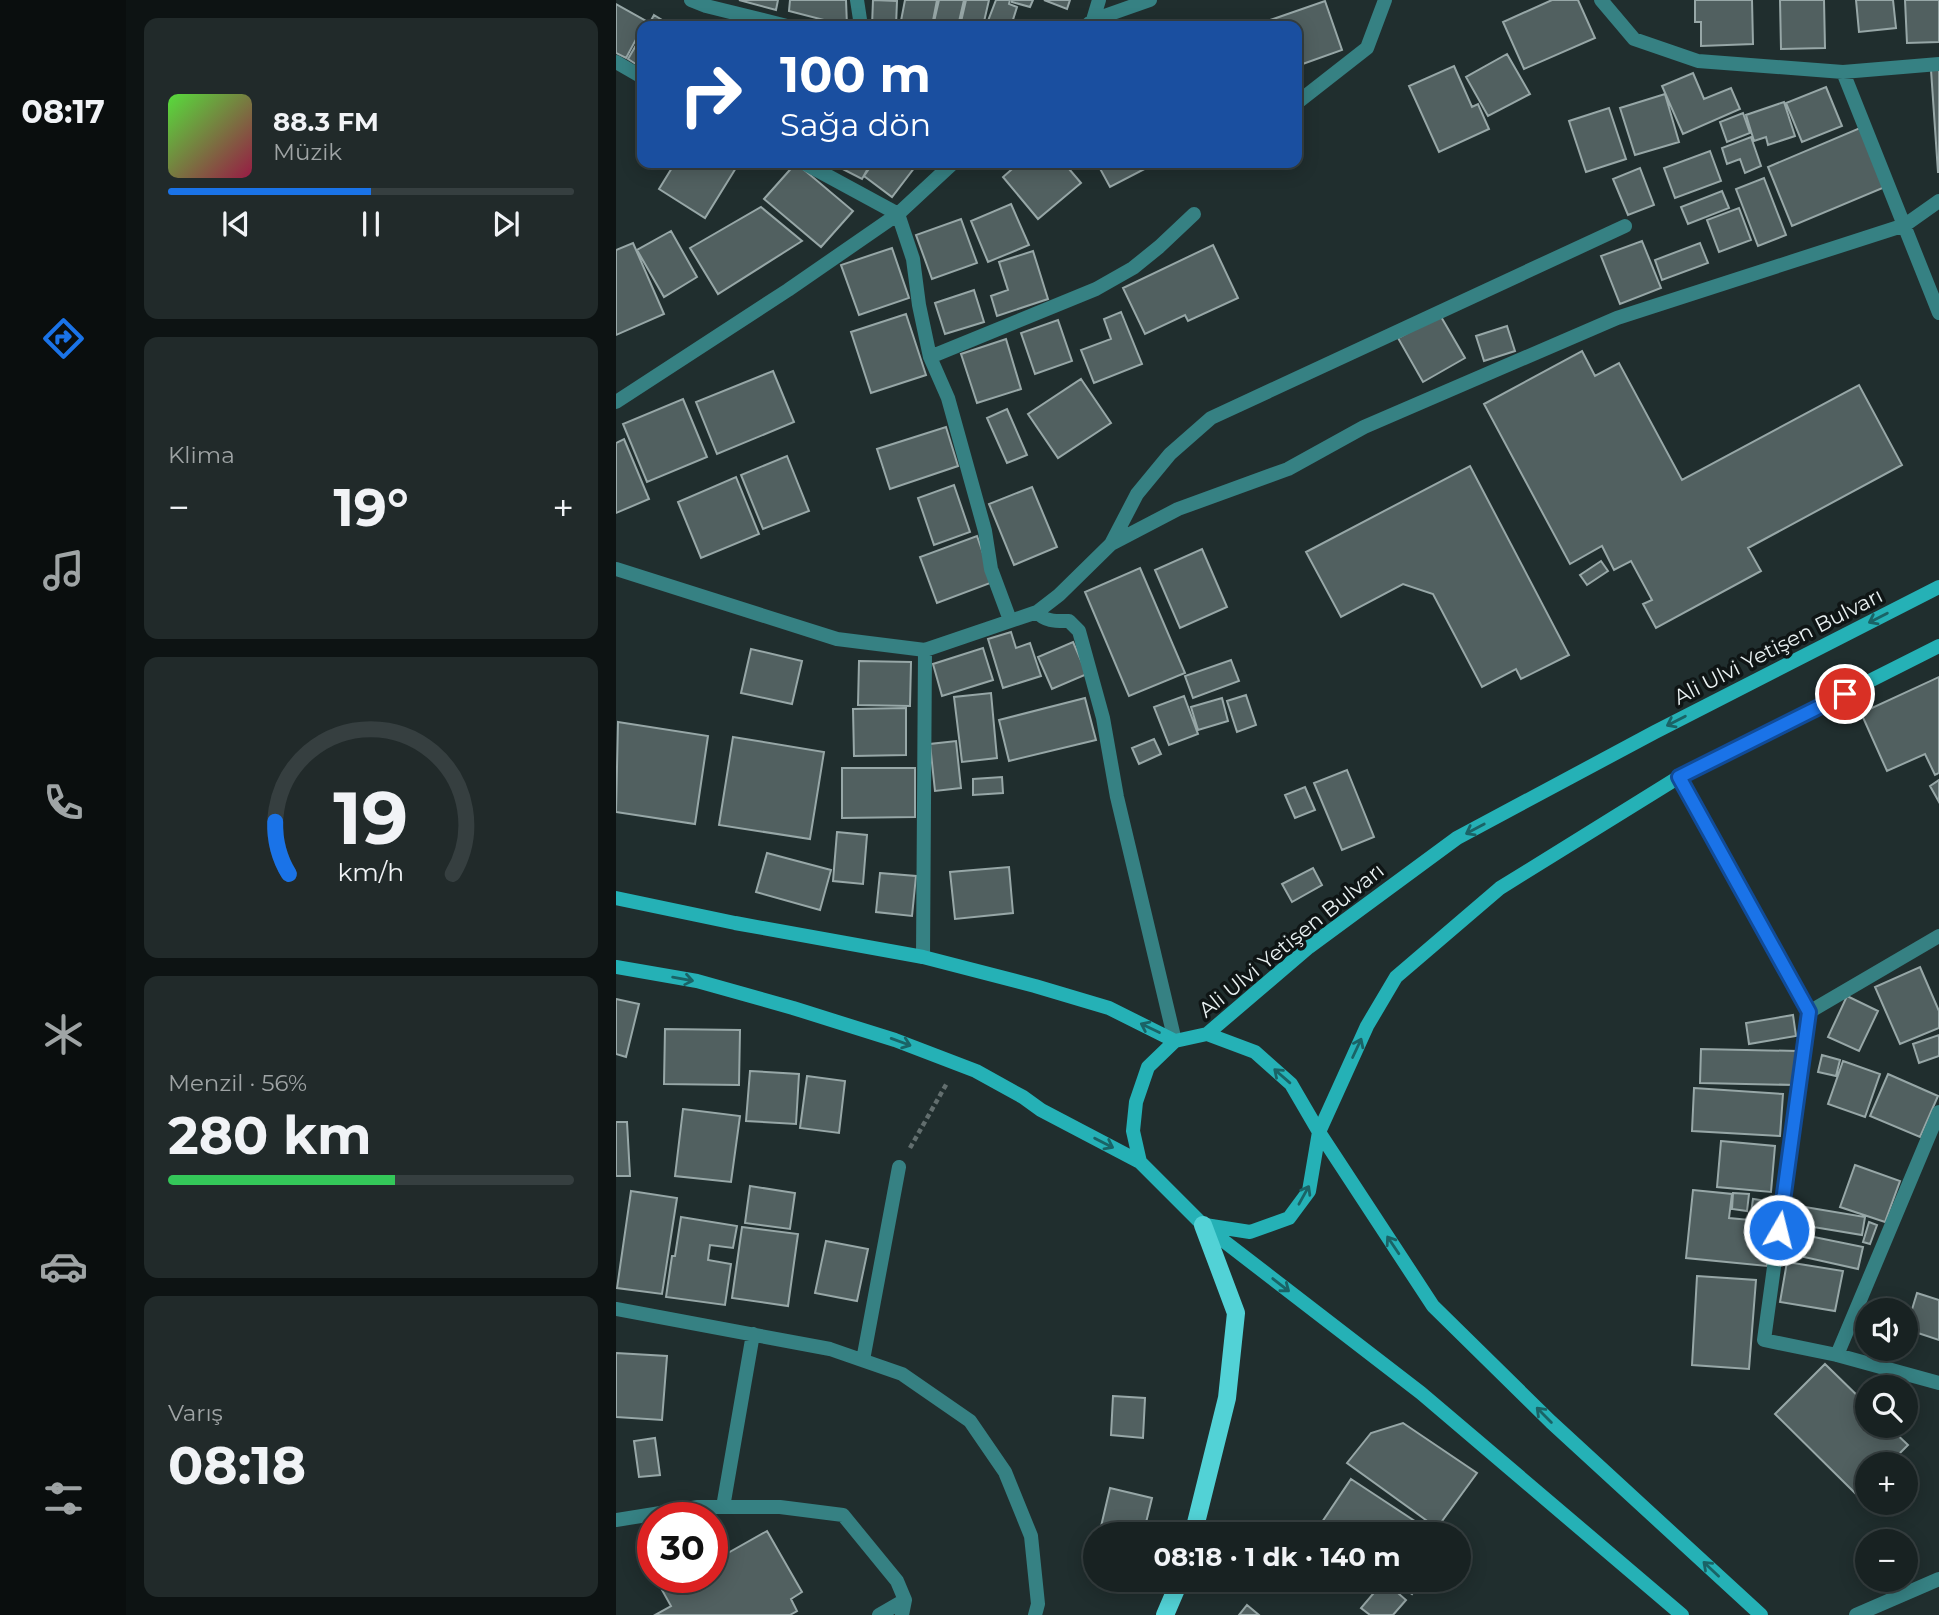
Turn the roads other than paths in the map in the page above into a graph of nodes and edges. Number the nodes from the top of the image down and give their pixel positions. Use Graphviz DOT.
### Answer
graph roads {
  1 [pos="691,0"];
  2 [pos="857,0"];
  3 [pos="1099,0"];
  4 [pos="1150,0"];
  5 [pos="1385,0"];
  6 [pos="1601,0"];
  7 [pos="768,21"];
  8 [pos="860,21"];
  9 [pos="1090,21"];
  10 [pos="1094,21"];
  11 [pos="616,62"];
  12 [pos="1939,64"];
  13 [pos="1843,72"];
  14 [pos="637,74"];
  15 [pos="1302,99"];
  16 [pos="813,168"];
  17 [pos="948,168"];
  18 [pos="1939,201"];
  19 [pos="898,214"];
  20 [pos="1194,214"];
  21 [pos="1905,225"];
  22 [pos="1625,226"];
  23 [pos="1939,313"];
  24 [pos="930,357"];
  25 [pos="684,358"];
  26 [pos="616,390"];
  27 [pos="616,402"];
  28 [pos="1111,544"];
  29 [pos="616,569"];
  30 [pos="1939,587"];
  31 [pos="1037,612"];
  32 [pos="1010,620"];
  33 [pos="1939,646"];
  34 [pos="925,650"];
  35 [pos="1679,777"];
  36 [pos="616,898"];
  37 [pos="1939,936"];
  38 [pos="923,957"];
  39 [pos="616,967"];
  40 [pos="1809,1012"];
  41 [pos="1207,1034"];
  42 [pos="1175,1041"];
  43 [pos="1939,1112"];
  44 [pos="1319,1132"];
  45 [pos="1140,1162"];
  46 [pos="899,1167"];
  47 [pos="1203,1224"];
  48 [pos="616,1309"];
  49 [pos="753,1334"];
  50 [pos="1838,1355"];
  51 [pos="863,1360"];
  52 [pos="1939,1383"];
  53 [pos="724,1502"];
  54 [pos="728,1507"];
  55 [pos="637,1517"];
  56 [pos="616,1520"];
  57 [pos="1197,1522"];
  58 [pos="1939,1579"];
  59 [pos="1175,1592"];
  60 [pos="904,1608"];
  61 [pos="879,1615"];
  62 [pos="1035,1615"];
  63 [pos="1166,1615"];
  64 [pos="1682,1615"];
  65 [pos="1761,1615"];
  66 [pos="1856,1615"];
  1 -- 7 [label="street"];
  2 -- 8 [label="street"];
  3 -- 9 [label="street"];
  4 -- 10 [label="street"];
  5 -- 15 [label="street"];
  6 -- 13 [label="street"];
  11 -- 14 [label="street"];
  12 -- 13 [label="street"];
  13 -- 21 [label="street"];
  16 -- 19 [label="street"];
  17 -- 19 [label="street"];
  18 -- 21 [label="street"];
  19 -- 24 [label="street"];
  19 -- 25 [label="street"];
  20 -- 24 [label="street"];
  21 -- 23 [label="street"];
  21 -- 28 [label="street"];
  22 -- 28 [label="street"];
  24 -- 32 [label="street"];
  25 -- 26 [label="street"];
  25 -- 27 [label="street"];
  28 -- 31 [label="street"];
  29 -- 34 [label="street"];
  30 -- 41 [label="main road, Ali Ulvi Yetişen Bulvarı, one-way"];
  31 -- 32 [label="street"];
  31 -- 42 [label="street"];
  32 -- 34 [label="street"];
  33 -- 35 [label="main road"];
  34 -- 38 [label="street"];
  35 -- 40 [label="street"];
  44 -- 35 [label="main road, one-way"];
  36 -- 38 [label="main road"];
  37 -- 40 [label="street"];
  42 -- 38 [label="main road, one-way"];
  39 -- 45 [label="main road, one-way"];
  40 -- 50 [label="street"];
  41 -- 42 [label="main road, Ali Ulvi Yetişen Bulvarı"];
  44 -- 41 [label="main road, one-way"];
  42 -- 45 [label="main road"];
  43 -- 50 [label="street"];
  47 -- 44 [label="main road, one-way"];
  65 -- 44 [label="main road, one-way"];
  45 -- 47 [label="main road"];
  46 -- 51 [label="street"];
  47 -- 57 [label="main road"];
  47 -- 64 [label="main road, one-way"];
  48 -- 49 [label="street"];
  49 -- 51 [label="street"];
  49 -- 53 [label="street"];
  50 -- 52 [label="street"];
  51 -- 62 [label="street"];
  54 -- 60 [label="street"];
  55 -- 56 [label="street"];
  58 -- 66 [label="street"];
  59 -- 63 [label="main road"];
  60 -- 61 [label="street"];
}
